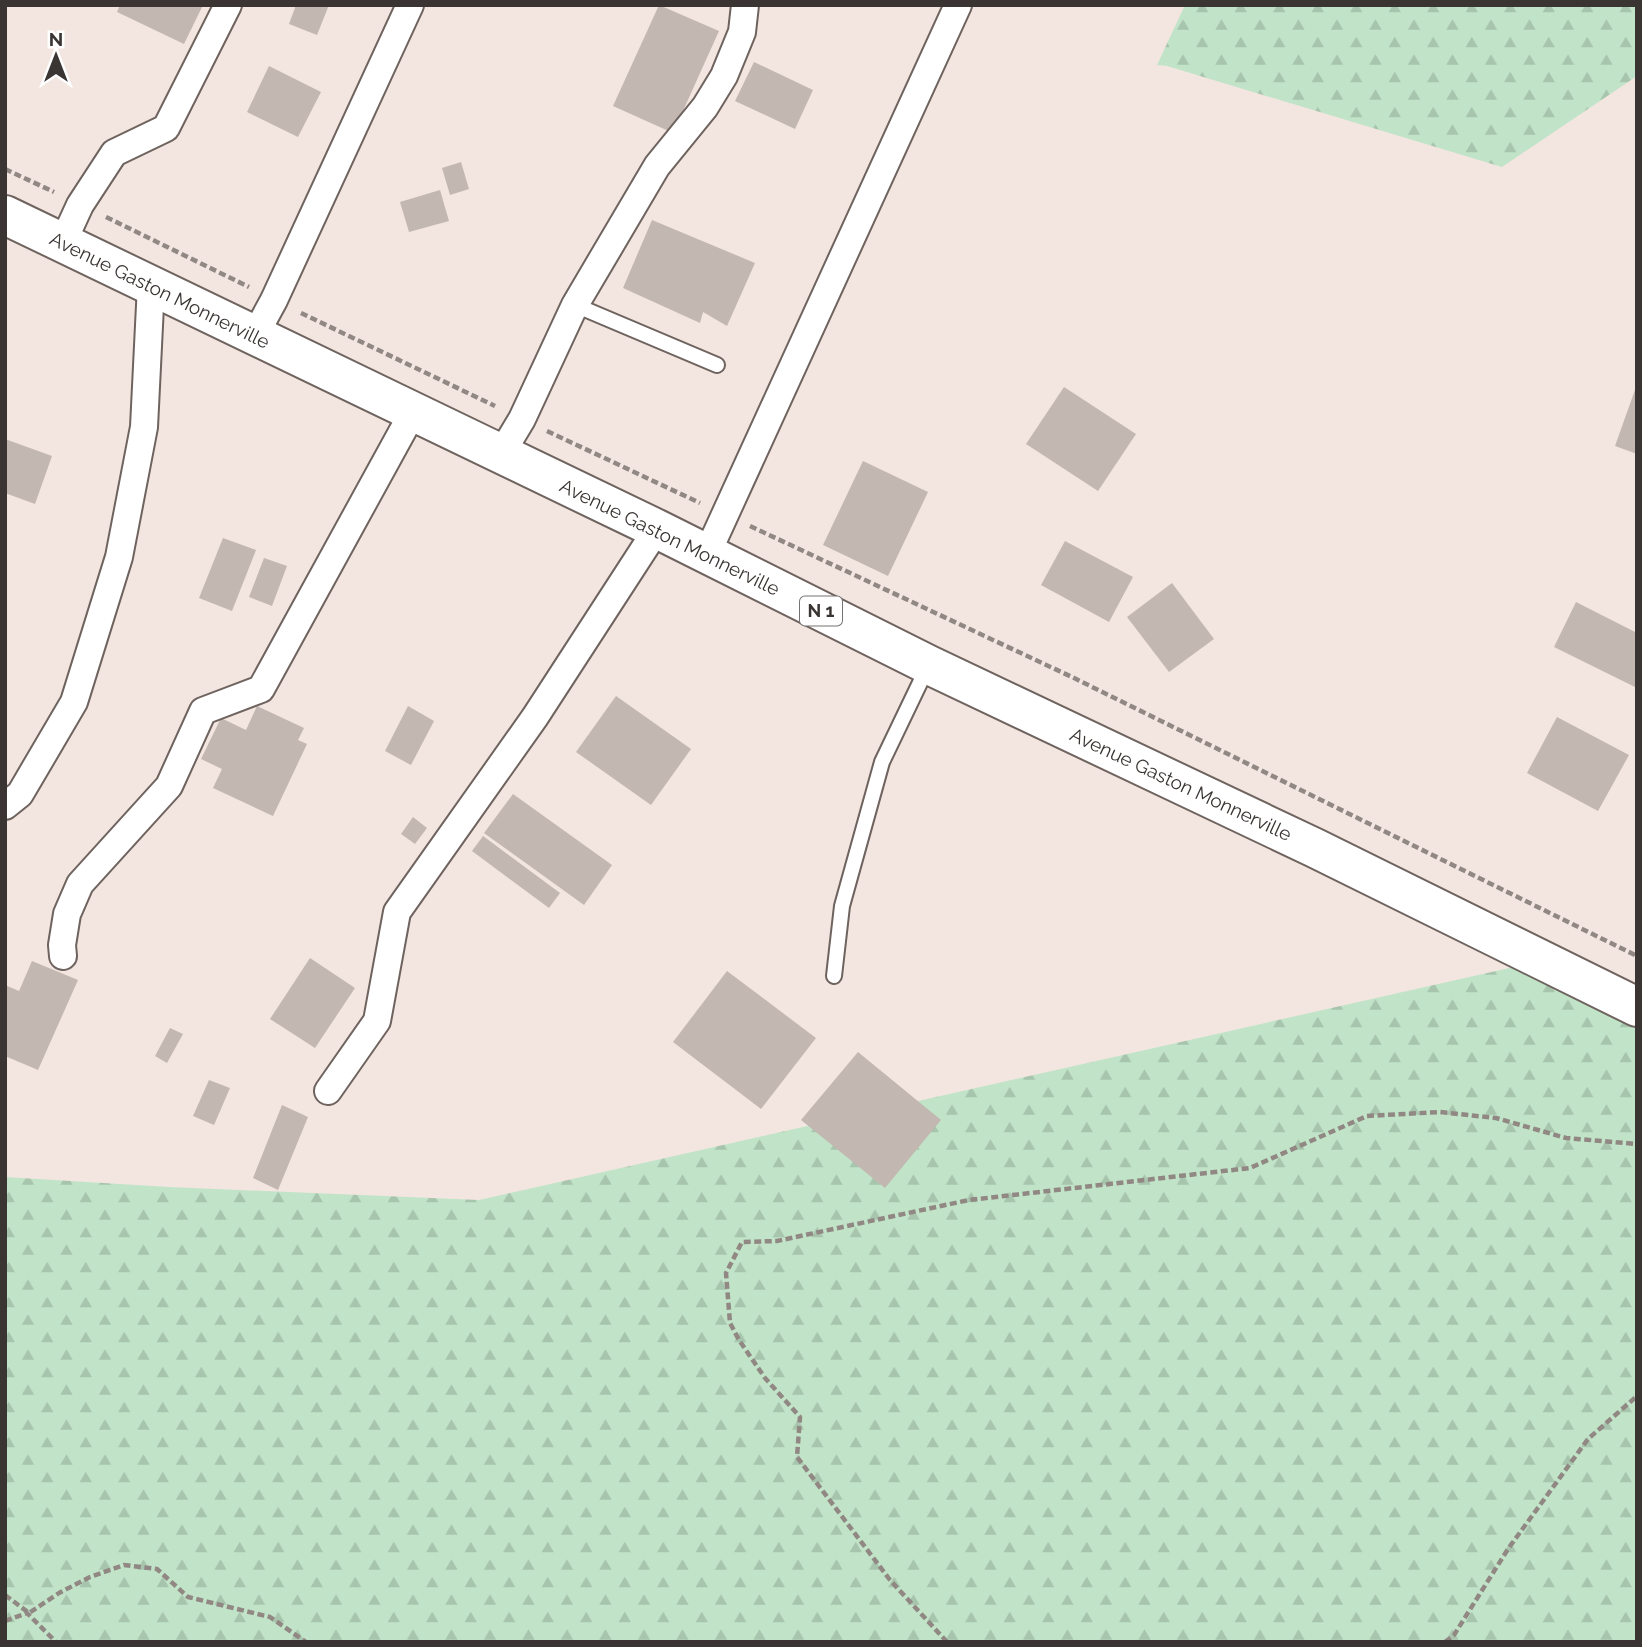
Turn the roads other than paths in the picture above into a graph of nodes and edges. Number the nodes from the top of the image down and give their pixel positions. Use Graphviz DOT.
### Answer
graph roads {
  1 [pos="228,5"];
  2 [pos="410,5"];
  3 [pos="745,5"];
  4 [pos="958,5"];
  5 [pos="5,215"];
  6 [pos="63,242"];
  7 [pos="151,285"];
  8 [pos="575,305"];
  9 [pos="255,335"];
  10 [pos="717,365"];
  11 [pos="414,412"];
  12 [pos="501,454"];
  13 [pos="657,530"];
  14 [pos="707,554"];
  15 [pos="929,664"];
  16 [pos="5,806"];
  17 [pos="63,956"];
  18 [pos="834,976"];
  19 [pos="1637,1007"];
  20 [pos="328,1091"];
  1 -- 6 [label="street"];
  2 -- 9 [label="street"];
  3 -- 8 [label="street"];
  4 -- 14 [label="street"];
  5 -- 6 [label="main road, Avenue Gaston Monnerville / N 1"];
  6 -- 7 [label="main road, Avenue Gaston Monnerville / N 1"];
  7 -- 9 [label="main road, Avenue Gaston Monnerville / N 1"];
  7 -- 16 [label="street"];
  8 -- 10 [label="lane"];
  8 -- 12 [label="street"];
  9 -- 11 [label="main road, Avenue Gaston Monnerville / N 1"];
  11 -- 12 [label="main road, Avenue Gaston Monnerville / N 1"];
  11 -- 17 [label="street"];
  12 -- 13 [label="main road, Avenue Gaston Monnerville / N 1"];
  13 -- 14 [label="main road, Avenue Gaston Monnerville / N 1"];
  13 -- 20 [label="street"];
  14 -- 15 [label="main road, Avenue Gaston Monnerville / N 1"];
  15 -- 18 [label="lane"];
  15 -- 19 [label="main road, Avenue Gaston Monnerville / N 1"];
}
